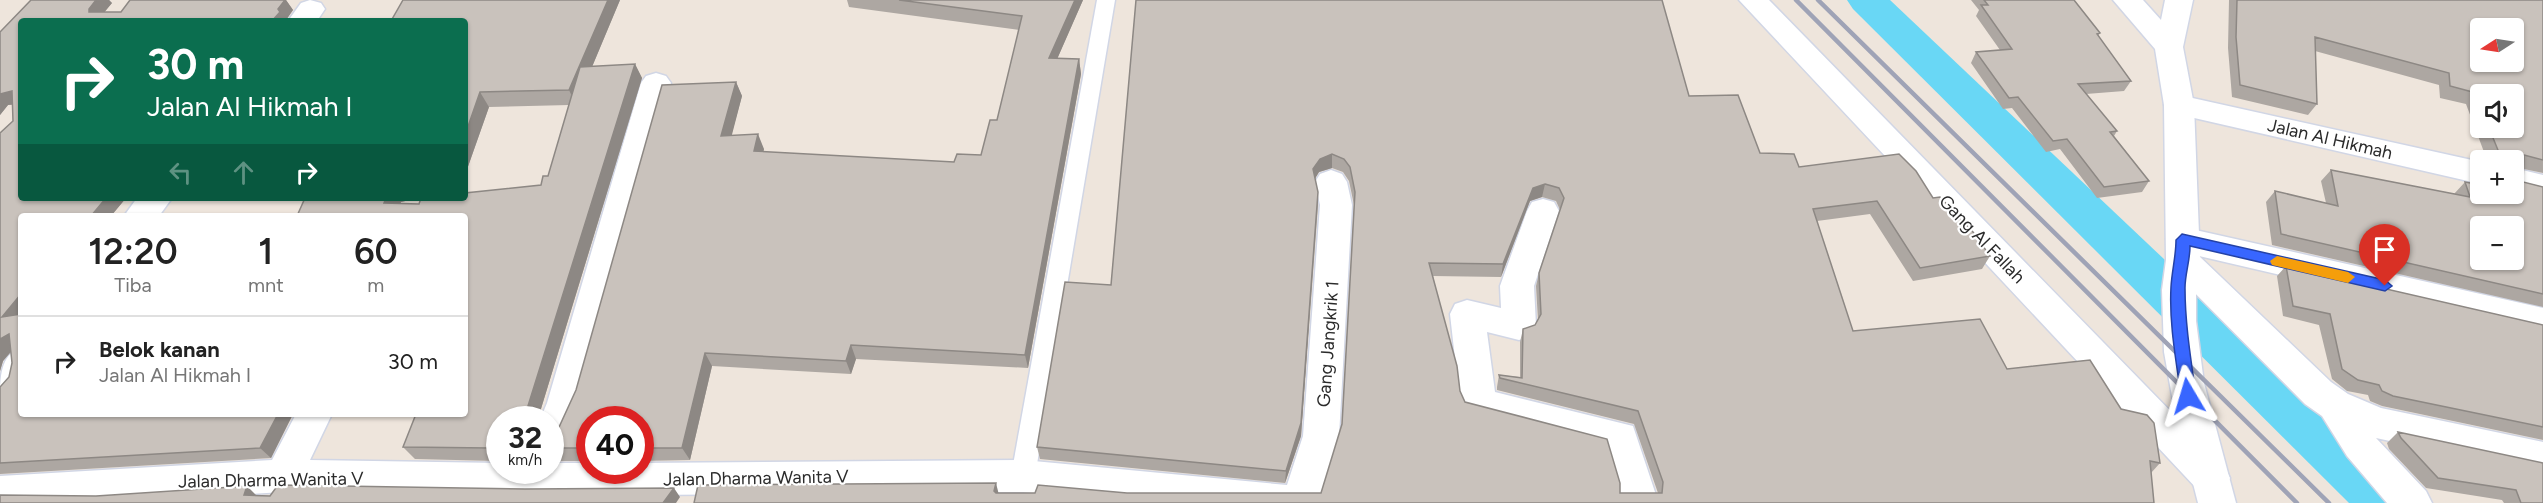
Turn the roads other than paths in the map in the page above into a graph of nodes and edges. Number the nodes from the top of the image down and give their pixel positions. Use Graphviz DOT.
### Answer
graph roads {
  1 [pos="1106,0"];
  2 [pos="1753,0"];
  3 [pos="2127,0"];
  4 [pos="2180,0"];
  5 [pos="2169,47"];
  6 [pos="656,83"];
  7 [pos="2179,105"];
  8 [pos="2470,171"];
  9 [pos="1331,182"];
  10 [pos="2524,182"];
  11 [pos="2543,187"];
  12 [pos="153,201"];
  13 [pos="1543,211"];
  14 [pos="143,213"];
  15 [pos="2181,261"];
  16 [pos="2543,321"];
  17 [pos="18,365"];
  18 [pos="0,387"];
  19 [pos="2335,405"];
  20 [pos="564,406"];
  21 [pos="312,417"];
  22 [pos="2543,458"];
  23 [pos="564,477"];
  24 [pos="486,480"];
  25 [pos="276,489"];
  26 [pos="1021,489"];
  27 [pos="350,490"];
  28 [pos="817,490"];
  29 [pos="2214,490"];
  30 [pos="0,493"];
  31 [pos="1298,503"];
  32 [pos="1636,503"];
  33 [pos="2413,503"];
  1 -- 26 [label="lane"];
  2 -- 29 [label="street, Gang Al Fallah"];
  3 -- 5 [label="street"];
  4 -- 5 [label="street"];
  5 -- 7 [label="street"];
  6 -- 20 [label="street"];
  7 -- 8 [label="street, Jalan Al Hikmah"];
  7 -- 15 [label="street"];
  9 -- 31 [label="street, Gang Jangkrik 1"];
  10 -- 11 [label="street"];
  12 -- 14 [label="street"];
  13 -- 32 [label="street"];
  15 -- 16 [label="street"];
  15 -- 19 [label="street"];
  15 -- 29 [label="street"];
  17 -- 18 [label="street"];
  19 -- 22 [label="street"];
  19 -- 33 [label="street"];
  21 -- 25 [label="street"];
  23 -- 28 [label="street, Jalan Dharma Wanita V"];
  24 -- 27 [label="street, Jalan Dharma Wanita V"];
  25 -- 27 [label="street, Jalan Dharma Wanita V"];
  25 -- 30 [label="street, Jalan Dharma Wanita V"];
  26 -- 28 [label="street, Jalan Dharma Wanita V"];
  26 -- 31 [label="street, Jalan Dharma Wanita V"];
}
